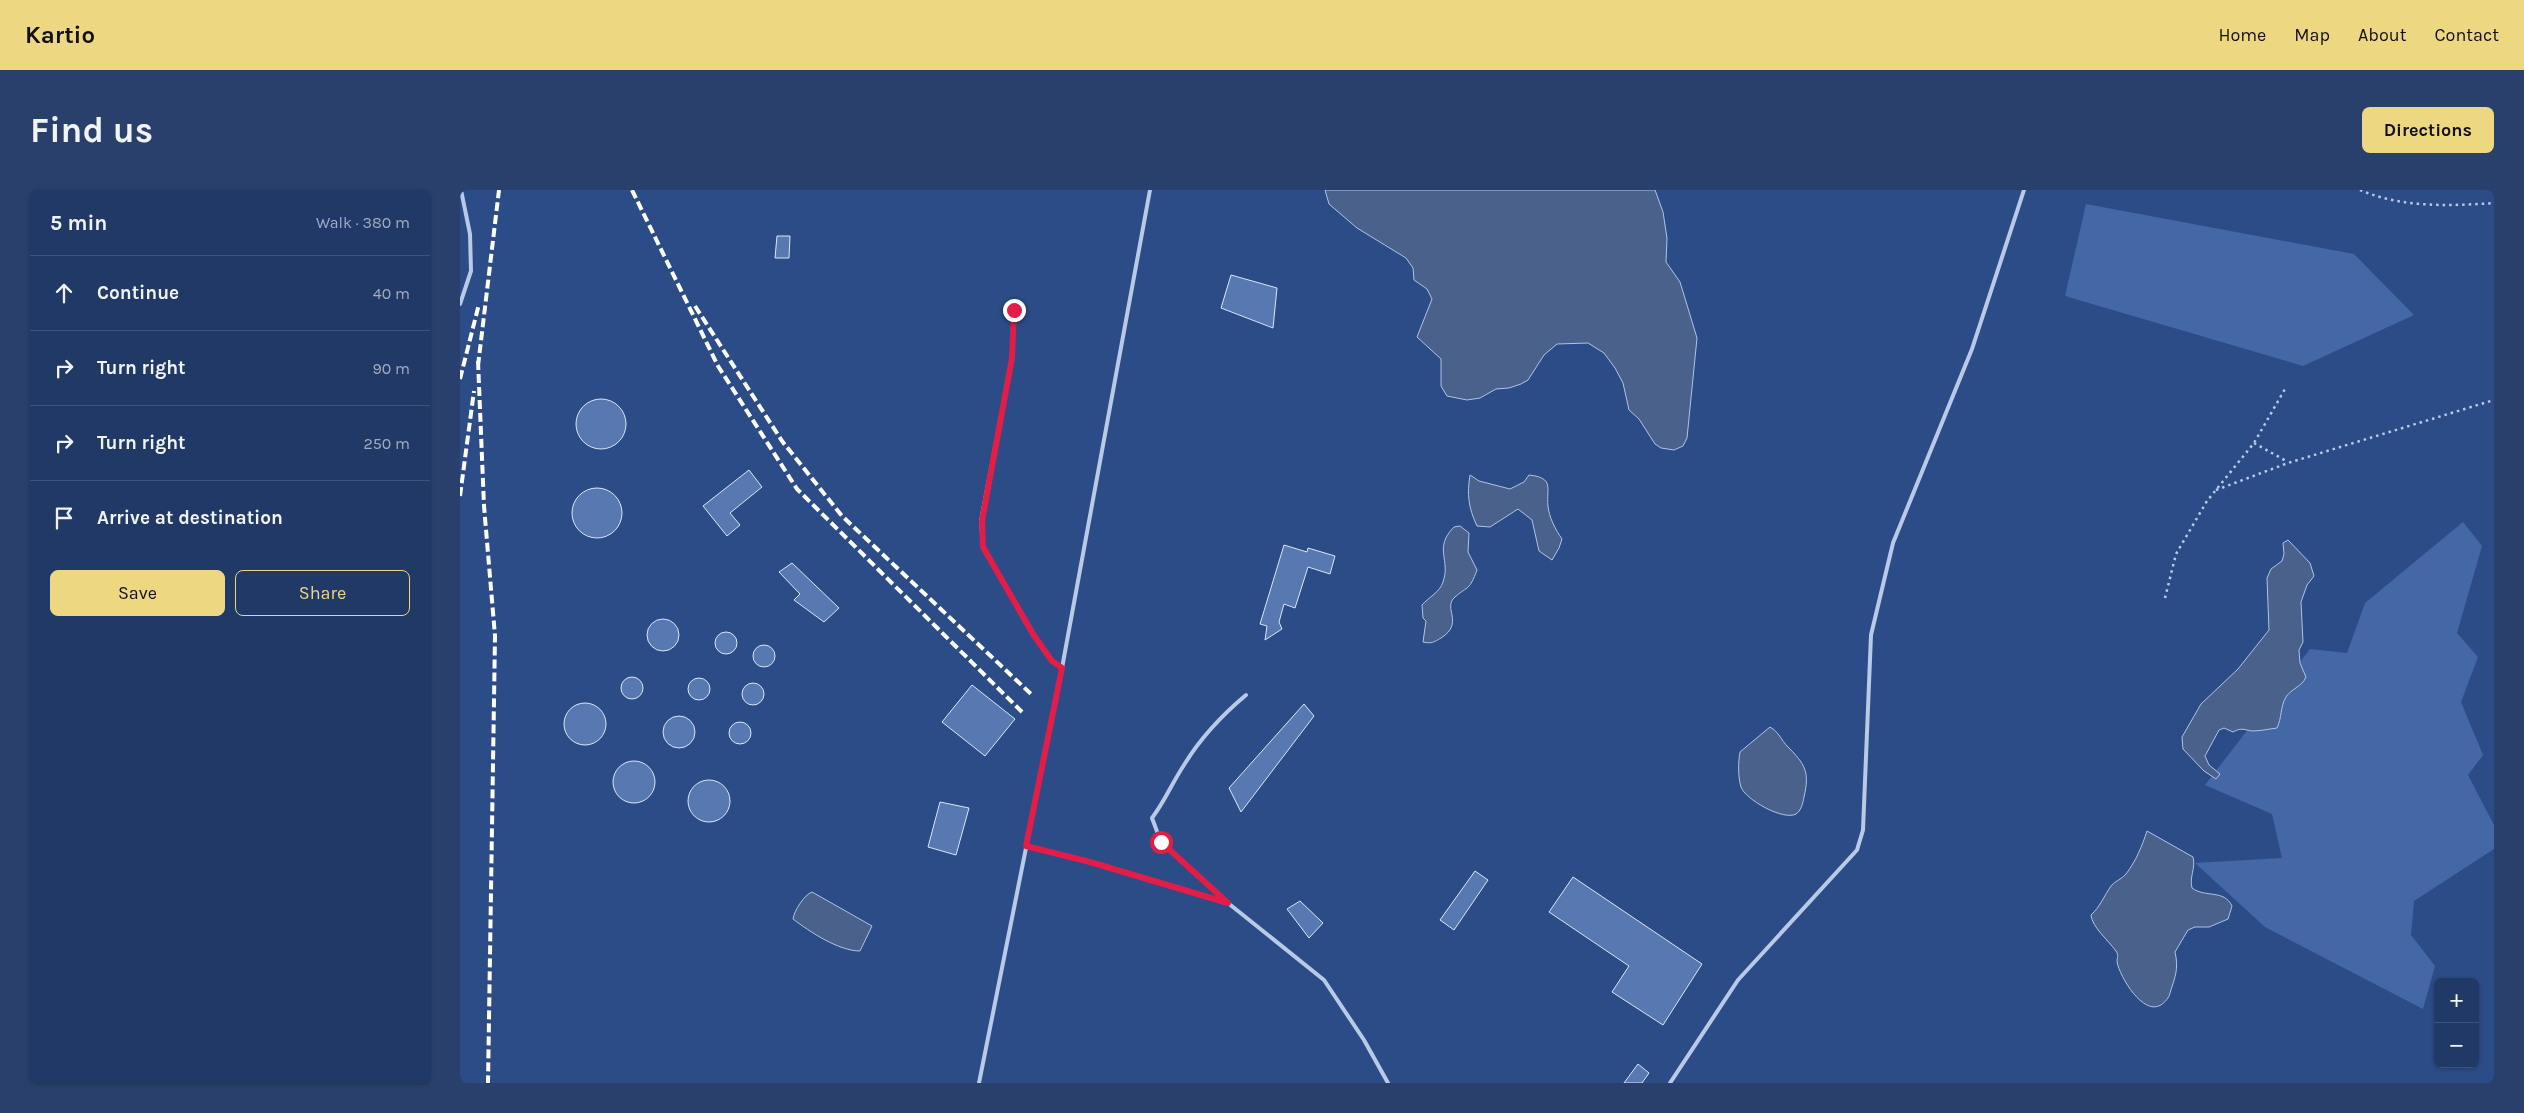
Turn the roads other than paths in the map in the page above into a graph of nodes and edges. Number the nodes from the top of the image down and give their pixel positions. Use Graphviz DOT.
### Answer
graph roads {
  1 [pos="461,190"];
  2 [pos="1150,190"];
  3 [pos="2024,190"];
  4 [pos="460,304"];
  5 [pos="1014,310"];
  6 [pos="1062,668"];
  7 [pos="1246,696"];
  8 [pos="1026,846"];
  9 [pos="1228,903"];
  10 [pos="979,1083"];
  11 [pos="1388,1083"];
  12 [pos="1670,1083"];
  1 -- 4 [label="lane"];
  2 -- 6 [label="lane"];
  3 -- 12 [label="lane"];
  5 -- 6 [label="lane"];
  6 -- 8 [label="lane"];
  7 -- 9 [label="lane"];
  8 -- 9 [label="lane"];
  8 -- 10 [label="lane"];
  9 -- 11 [label="lane"];
}
